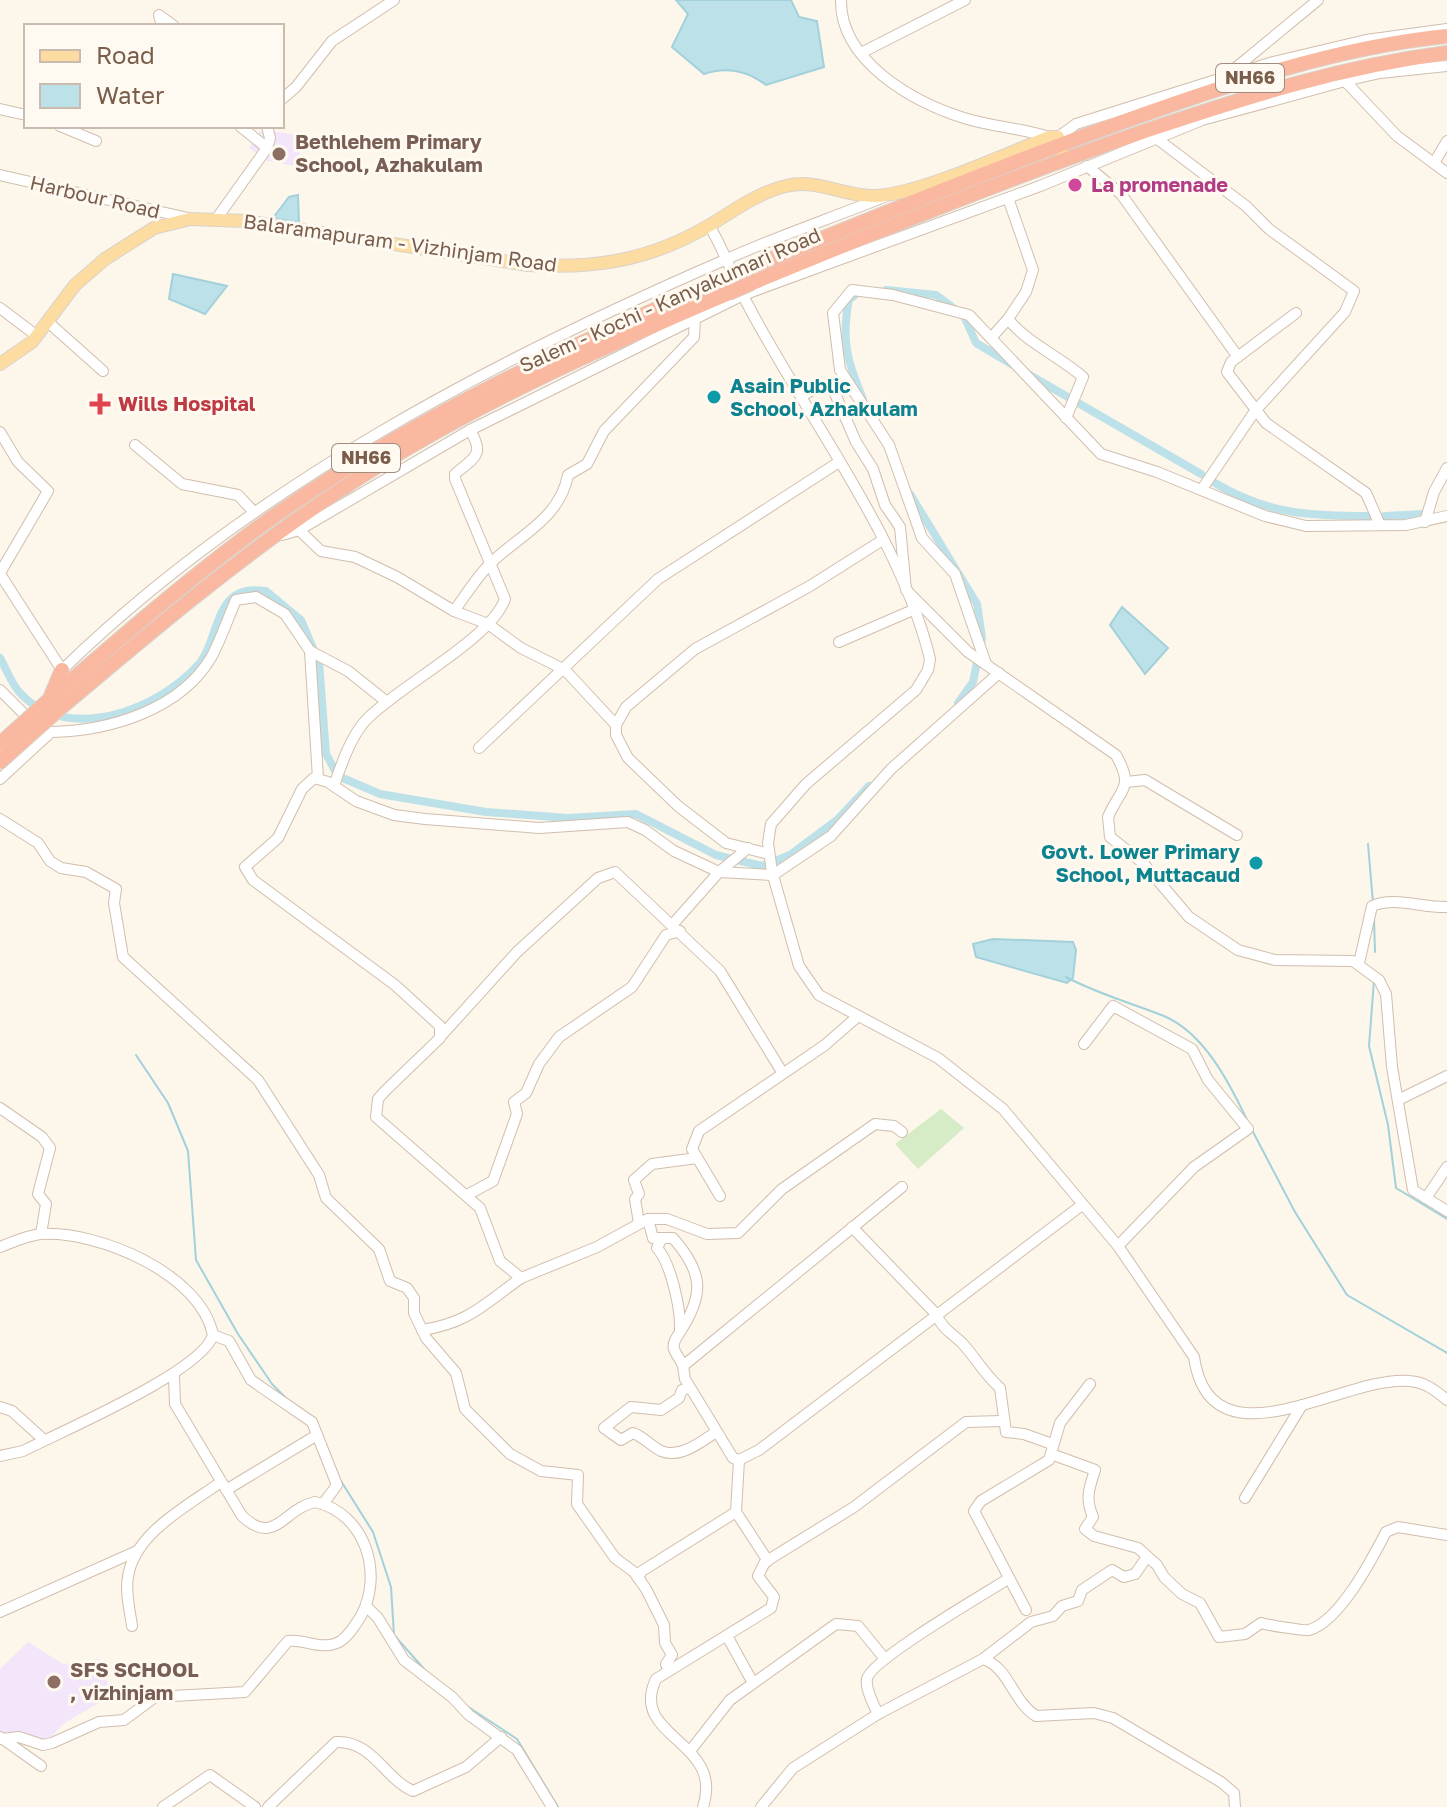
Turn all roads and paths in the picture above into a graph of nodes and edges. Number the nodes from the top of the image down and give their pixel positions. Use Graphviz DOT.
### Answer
graph roads {
  1 [pos="394,0"];
  2 [pos="841,0"];
  3 [pos="965,0"];
  4 [pos="1318,0"];
  5 [pos="161,24"];
  6 [pos="171,24"];
  7 [pos="1447,29"];
  8 [pos="1447,36"];
  9 [pos="861,53"];
  10 [pos="1447,53"];
  11 [pos="1447,66"];
  12 [pos="1222,79"];
  13 [pos="1345,81"];
  14 [pos="284,95"];
  15 [pos="0,109"];
  16 [pos="24,115"];
  17 [pos="65,128"];
  18 [pos="242,128"];
  19 [pos="268,128"];
  20 [pos="1156,138"];
  21 [pos="96,141"];
  22 [pos="1447,141"];
  23 [pos="1058,144"];
  24 [pos="267,148"];
  25 [pos="1434,163"];
  26 [pos="1087,166"];
  27 [pos="1447,173"];
  28 [pos="0,175"];
  29 [pos="893,193"];
  30 [pos="1008,198"];
  31 [pos="217,218"];
  32 [pos="190,219"];
  33 [pos="709,225"];
  34 [pos="728,258"];
  35 [pos="739,284"];
  36 [pos="0,308"];
  37 [pos="1296,313"];
  38 [pos="695,318"];
  39 [pos="1008,319"];
  40 [pos="48,322"];
  41 [pos="37,336"];
  42 [pos="991,338"];
  43 [pos="1238,357"];
  44 [pos="0,364"];
  45 [pos="103,371"];
  46 [pos="802,396"];
  47 [pos="1255,411"];
  48 [pos="1066,418"];
  49 [pos="470,430"];
  50 [pos="0,432"];
  51 [pos="135,445"];
  52 [pos="839,462"];
  53 [pos="1447,468"];
  54 [pos="1202,489"];
  55 [pos="253,511"];
  56 [pos="1447,516"];
  57 [pos="1425,522"];
  58 [pos="1380,525"];
  59 [pos="299,530"];
  60 [pos="270,538"];
  61 [pos="881,541"];
  62 [pos="491,562"];
  63 [pos="0,574"];
  64 [pos="906,590"];
  65 [pos="913,610"];
  66 [pos="454,611"];
  67 [pos="488,624"];
  68 [pos="127,642"];
  69 [pos="839,642"];
  70 [pos="310,651"];
  71 [pos="986,664"];
  72 [pos="62,670"];
  73 [pos="565,670"];
  74 [pos="999,673"];
  75 [pos="0,690"];
  76 [pos="387,702"];
  77 [pos="53,705"];
  78 [pos="616,725"];
  79 [pos="51,732"];
  80 [pos="0,744"];
  81 [pos="479,748"];
  82 [pos="0,762"];
  83 [pos="318,778"];
  84 [pos="0,779"];
  85 [pos="1126,782"];
  86 [pos="334,786"];
  87 [pos="0,819"];
  88 [pos="1237,835"];
  89 [pos="748,848"];
  90 [pos="769,854"];
  91 [pos="719,872"];
  92 [pos="772,873"];
  93 [pos="1447,907"];
  94 [pos="676,928"];
  95 [pos="1359,963"];
  96 [pos="857,1017"];
  97 [pos="440,1038"];
  98 [pos="1084,1044"];
  99 [pos="782,1072"];
  100 [pos="1447,1076"];
  101 [pos="1398,1100"];
  102 [pos="0,1108"];
  103 [pos="902,1132"];
  104 [pos="697,1158"];
  105 [pos="1447,1167"];
  106 [pos="902,1187"];
  107 [pos="467,1195"];
  108 [pos="720,1196"];
  109 [pos="1426,1198"];
  110 [pos="1082,1205"];
  111 [pos="1447,1211"];
  112 [pos="644,1221"];
  113 [pos="852,1227"];
  114 [pos="41,1234"];
  115 [pos="662,1238"];
  116 [pos="1118,1246"];
  117 [pos="0,1247"];
  118 [pos="521,1278"];
  119 [pos="936,1314"];
  120 [pos="422,1330"];
  121 [pos="680,1332"];
  122 [pos="213,1335"];
  123 [pos="683,1366"];
  124 [pos="174,1376"];
  125 [pos="1090,1384"];
  126 [pos="690,1388"];
  127 [pos="1447,1400"];
  128 [pos="1302,1405"];
  129 [pos="0,1407"];
  130 [pos="1002,1421"];
  131 [pos="716,1432"];
  132 [pos="317,1435"];
  133 [pos="44,1440"];
  134 [pos="1052,1449"];
  135 [pos="0,1456"];
  136 [pos="739,1460"];
  137 [pos="224,1486"];
  138 [pos="1245,1498"];
  139 [pos="323,1504"];
  140 [pos="736,1512"];
  141 [pos="1447,1535"];
  142 [pos="137,1551"];
  143 [pos="1147,1557"];
  144 [pos="768,1561"];
  145 [pos="638,1578"];
  146 [pos="1008,1579"];
  147 [pos="366,1606"];
  148 [pos="1026,1610"];
  149 [pos="0,1612"];
  150 [pos="132,1626"];
  151 [pos="727,1636"];
  152 [pos="885,1659"];
  153 [pos="983,1659"];
  154 [pos="668,1669"];
  155 [pos="753,1683"];
  156 [pos="878,1714"];
  157 [pos="501,1737"];
  158 [pos="0,1738"];
  159 [pos="690,1751"];
  160 [pos="41,1766"];
  161 [pos="163,1807"];
  162 [pos="255,1807"];
  163 [pos="268,1807"];
  164 [pos="552,1807"];
  165 [pos="703,1807"];
  166 [pos="761,1807"];
  167 [pos="1235,1807"];
  1 -- 14 [label="street"];
  2 -- 9 [label="street"];
  3 -- 9 [label="street"];
  4 -- 12 [label="street"];
  5 -- 6 [label="street"];
  7 -- 12 [label="street"];
  8 -- 23 [label="highway, Salem - Kochi - Kanyakumari Road / NH66"];
  9 -- 23 [label="street"];
  10 -- 23 [label="highway, Salem - Kochi - Kanyakumari Road / NH66"];
  11 -- 13 [label="street"];
  12 -- 23 [label="street"];
  13 -- 20 [label="street"];
  13 -- 25 [label="street"];
  15 -- 16 [label="street"];
  17 -- 21 [label="street"];
  18 -- 24 [label="street"];
  19 -- 24 [label="street"];
  20 -- 26 [label="street"];
  20 -- 47 [label="street"];
  22 -- 25 [label="street"];
  23 -- 29 [label="main road, Balaramapuram - Vizhinjam Road"];
  23 -- 35 [label="highway, Salem - Kochi - Kanyakumari Road / NH66"];
  24 -- 31 [label="street"];
  25 -- 27 [label="street"];
  26 -- 30 [label="street"];
  26 -- 43 [label="street"];
  28 -- 32 [label="street, Harbour Road"];
  29 -- 33 [label="main road, Balaramapuram - Vizhinjam Road"];
  29 -- 34 [label="street"];
  30 -- 35 [label="street"];
  30 -- 39 [label="street"];
  31 -- 32 [label="main road, Balaramapuram - Vizhinjam Road"];
  31 -- 33 [label="main road, Balaramapuram - Vizhinjam Road"];
  32 -- 40 [label="main road, Balaramapuram - Vizhinjam Road"];
  33 -- 34 [label="street"];
  34 -- 35 [label="street"];
  34 -- 55 [label="street"];
  35 -- 38 [label="street"];
  35 -- 46 [label="street"];
  35 -- 60 [label="highway, Salem - Kochi - Kanyakumari Road / NH66"];
  35 -- 68 [label="highway, Salem - Kochi - Kanyakumari Road / NH66"];
  36 -- 41 [label="street"];
  37 -- 43 [label="street"];
  38 -- 49 [label="street"];
  38 -- 62 [label="street"];
  39 -- 42 [label="street"];
  39 -- 48 [label="street"];
  40 -- 41 [label="main road, Balaramapuram - Vizhinjam Road"];
  40 -- 45 [label="street"];
  41 -- 44 [label="main road, Balaramapuram - Vizhinjam Road"];
  42 -- 48 [label="street"];
  42 -- 71 [label="street"];
  43 -- 47 [label="street"];
  46 -- 52 [label="street"];
  46 -- 64 [label="street"];
  47 -- 54 [label="street"];
  47 -- 58 [label="street"];
  48 -- 54 [label="street"];
  49 -- 59 [label="street"];
  49 -- 62 [label="street"];
  50 -- 63 [label="street"];
  51 -- 55 [label="street"];
  52 -- 61 [label="street"];
  52 -- 73 [label="street"];
  53 -- 57 [label="street"];
  54 -- 58 [label="street"];
  55 -- 72 [label="street"];
  56 -- 57 [label="street"];
  57 -- 58 [label="street"];
  59 -- 60 [label="street"];
  59 -- 66 [label="street"];
  60 -- 68 [label="highway, Salem - Kochi - Kanyakumari Road / NH66"];
  61 -- 64 [label="street"];
  61 -- 78 [label="street"];
  62 -- 66 [label="street"];
  62 -- 67 [label="street"];
  63 -- 72 [label="street"];
  64 -- 65 [label="street"];
  64 -- 71 [label="street"];
  65 -- 69 [label="street"];
  65 -- 90 [label="street"];
  66 -- 67 [label="street"];
  67 -- 73 [label="street"];
  67 -- 76 [label="street"];
  68 -- 77 [label="highway, Salem - Kochi - Kanyakumari Road / NH66"];
  70 -- 76 [label="street"];
  70 -- 79 [label="street"];
  70 -- 83 [label="street"];
  71 -- 74 [label="street"];
  72 -- 77 [label="highway"];
  73 -- 78 [label="street"];
  73 -- 81 [label="street"];
  74 -- 85 [label="street"];
  74 -- 92 [label="street"];
  75 -- 79 [label="street"];
  76 -- 86 [label="street"];
  77 -- 80 [label="highway, Salem - Kochi - Kanyakumari Road / NH66, bridge"];
  77 -- 82 [label="highway, Salem - Kochi - Kanyakumari Road / NH66, bridge"];
  78 -- 89 [label="street"];
  79 -- 84 [label="street"];
  83 -- 86 [label="street"];
  83 -- 97 [label="street"];
  85 -- 88 [label="street"];
  85 -- 95 [label="street"];
  86 -- 91 [label="street"];
  87 -- 120 [label="street"];
  89 -- 90 [label="street"];
  89 -- 91 [label="street"];
  90 -- 92 [label="street"];
  91 -- 92 [label="street"];
  91 -- 94 [label="street"];
  92 -- 96 [label="street"];
  93 -- 95 [label="street"];
  94 -- 97 [label="street"];
  94 -- 99 [label="street"];
  94 -- 107 [label="street"];
  95 -- 101 [label="street"];
  96 -- 99 [label="street"];
  96 -- 110 [label="street"];
  97 -- 107 [label="street"];
  98 -- 116 [label="street"];
  99 -- 104 [label="street"];
  100 -- 101 [label="street"];
  101 -- 109 [label="street"];
  102 -- 114 [label="street"];
  103 -- 112 [label="street"];
  104 -- 108 [label="street"];
  104 -- 112 [label="street"];
  105 -- 109 [label="street"];
  106 -- 113 [label="street"];
  107 -- 118 [label="street"];
  109 -- 111 [label="street"];
  110 -- 116 [label="street"];
  110 -- 119 [label="street"];
  112 -- 115 [label="street"];
  112 -- 118 [label="street"];
  113 -- 119 [label="street"];
  113 -- 123 [label="street"];
  114 -- 117 [label="street"];
  114 -- 122 [label="street"];
  115 -- 121 [label="street"];
  115 -- 121 [label="street"];
  116 -- 128 [label="street"];
  118 -- 120 [label="street"];
  119 -- 130 [label="street"];
  119 -- 136 [label="street"];
  120 -- 145 [label="street"];
  121 -- 123 [label="street"];
  122 -- 124 [label="street"];
  122 -- 132 [label="street"];
  123 -- 126 [label="street"];
  124 -- 133 [label="street"];
  124 -- 137 [label="street"];
  125 -- 134 [label="street"];
  126 -- 131 [label="street"];
  126 -- 131 [label="street"];
  127 -- 128 [label="street"];
  128 -- 138 [label="street"];
  129 -- 133 [label="street"];
  130 -- 134 [label="street"];
  130 -- 144 [label="street"];
  131 -- 136 [label="street"];
  132 -- 137 [label="street"];
  132 -- 139 [label="street"];
  133 -- 135 [label="street"];
  134 -- 143 [label="street"];
  134 -- 146 [label="street"];
  136 -- 140 [label="street"];
  137 -- 139 [label="street"];
  137 -- 142 [label="street"];
  139 -- 147 [label="street"];
  140 -- 144 [label="street"];
  140 -- 145 [label="street"];
  141 -- 143 [label="street"];
  142 -- 149 [label="street"];
  142 -- 150 [label="street"];
  143 -- 153 [label="street"];
  144 -- 151 [label="street"];
  145 -- 154 [label="street"];
  146 -- 148 [label="street"];
  146 -- 152 [label="street"];
  147 -- 157 [label="street"];
  147 -- 158 [label="street"];
  151 -- 154 [label="street"];
  151 -- 155 [label="street"];
  152 -- 155 [label="street"];
  152 -- 156 [label="street"];
  153 -- 156 [label="street"];
  153 -- 167 [label="street"];
  154 -- 159 [label="street"];
  155 -- 159 [label="street"];
  156 -- 166 [label="street"];
  157 -- 163 [label="street"];
  157 -- 164 [label="street"];
  158 -- 160 [label="street"];
  159 -- 165 [label="street"];
  161 -- 162 [label="street"];
}
